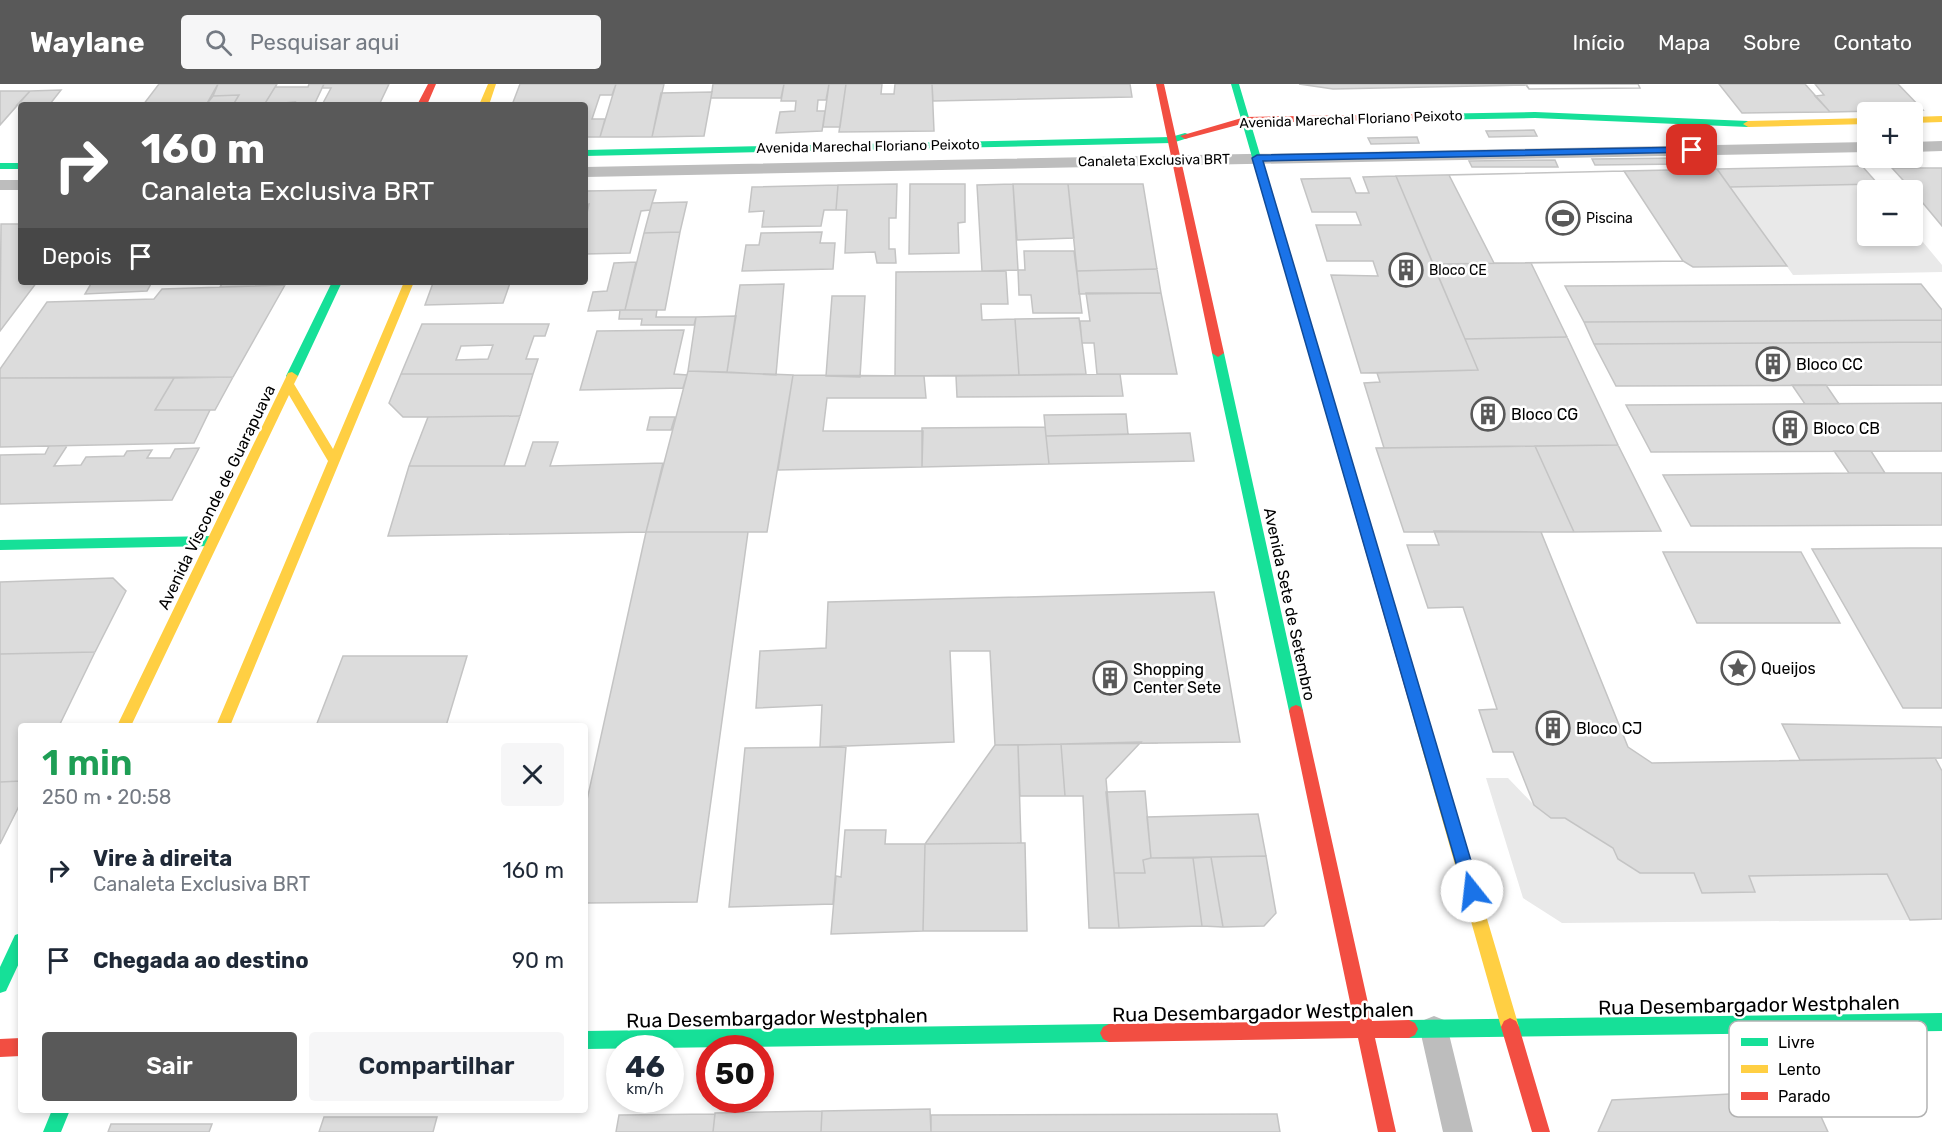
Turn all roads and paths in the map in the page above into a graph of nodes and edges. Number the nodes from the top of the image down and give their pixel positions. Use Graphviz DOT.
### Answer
graph roads {
  1 [pos="432,84"];
  2 [pos="492,84"];
  3 [pos="1160,84"];
  4 [pos="1235,84"];
  5 [pos="423,102"];
  6 [pos="485,102"];
  7 [pos="1942,119"];
  8 [pos="1245,120"];
  9 [pos="1923,120"];
  10 [pos="1857,121"];
  11 [pos="1172,140"];
  12 [pos="1942,146"];
  13 [pos="1857,147"];
  14 [pos="1923,147"];
  15 [pos="588,153"];
  16 [pos="1257,158"];
  17 [pos="1176,160"];
  18 [pos="0,166"];
  19 [pos="18,166"];
  20 [pos="588,172"];
  21 [pos="0,185"];
  22 [pos="18,185"];
  23 [pos="336,285"];
  24 [pos="408,285"];
  25 [pos="288,384"];
  26 [pos="334,461"];
  27 [pos="213,541"];
  28 [pos="0,545"];
  29 [pos="125,723"];
  30 [pos="224,723"];
  31 [pos="18,947"];
  32 [pos="0,985"];
  33 [pos="1927,1022"];
  34 [pos="1942,1022"];
  35 [pos="1729,1025"];
  36 [pos="1512,1028"];
  37 [pos="1365,1030"];
  38 [pos="1434,1030"];
  39 [pos="588,1040"];
  40 [pos="18,1047"];
  41 [pos="0,1048"];
  42 [pos="60,1113"];
  43 [pos="52,1132"];
  44 [pos="1387,1132"];
  45 [pos="1458,1132"];
  46 [pos="1541,1132"];
  1 -- 5 [label="main road"];
  2 -- 6 [label="main road"];
  3 -- 11 [label="main road, Avenida Sete de Setembro"];
  4 -- 8 [label="main road"];
  7 -- 9 [label="main road"];
  8 -- 10 [label="main road, Avenida Marechal Floriano Peixoto"];
  8 -- 11 [label="main road, Avenida Marechal Floriano Peixoto"];
  8 -- 16 [label="main road"];
  11 -- 15 [label="main road, Avenida Marechal Floriano Peixoto"];
  11 -- 17 [label="main road, Avenida Sete de Setembro"];
  12 -- 14 [label="lane"];
  13 -- 16 [label="lane, Canaleta Exclusiva BRT"];
  16 -- 17 [label="lane, Canaleta Exclusiva BRT"];
  16 -- 36 [label="main road"];
  17 -- 20 [label="lane, Canaleta Exclusiva BRT"];
  17 -- 37 [label="main road, Avenida Sete de Setembro"];
  18 -- 19 [label="main road"];
  21 -- 22 [label="lane"];
  23 -- 25 [label="main road, Avenida Visconde de Guarapuava"];
  24 -- 26 [label="main road"];
  25 -- 26 [label="main road"];
  25 -- 27 [label="main road, Avenida Visconde de Guarapuava"];
  26 -- 30 [label="main road"];
  27 -- 28 [label="main road"];
  27 -- 29 [label="main road, Avenida Visconde de Guarapuava"];
  31 -- 32 [label="main road"];
  33 -- 34 [label="main road, Rua Desembargador Westphalen"];
  35 -- 36 [label="main road, Rua Desembargador Westphalen"];
  36 -- 38 [label="main road, Rua Desembargador Westphalen"];
  36 -- 46 [label="main road"];
  37 -- 38 [label="main road, Rua Desembargador Westphalen"];
  37 -- 39 [label="main road, Rua Desembargador Westphalen"];
  37 -- 44 [label="main road, Avenida Sete de Setembro"];
  38 -- 45 [label="lane"];
  40 -- 41 [label="main road"];
  42 -- 43 [label="main road"];
}
